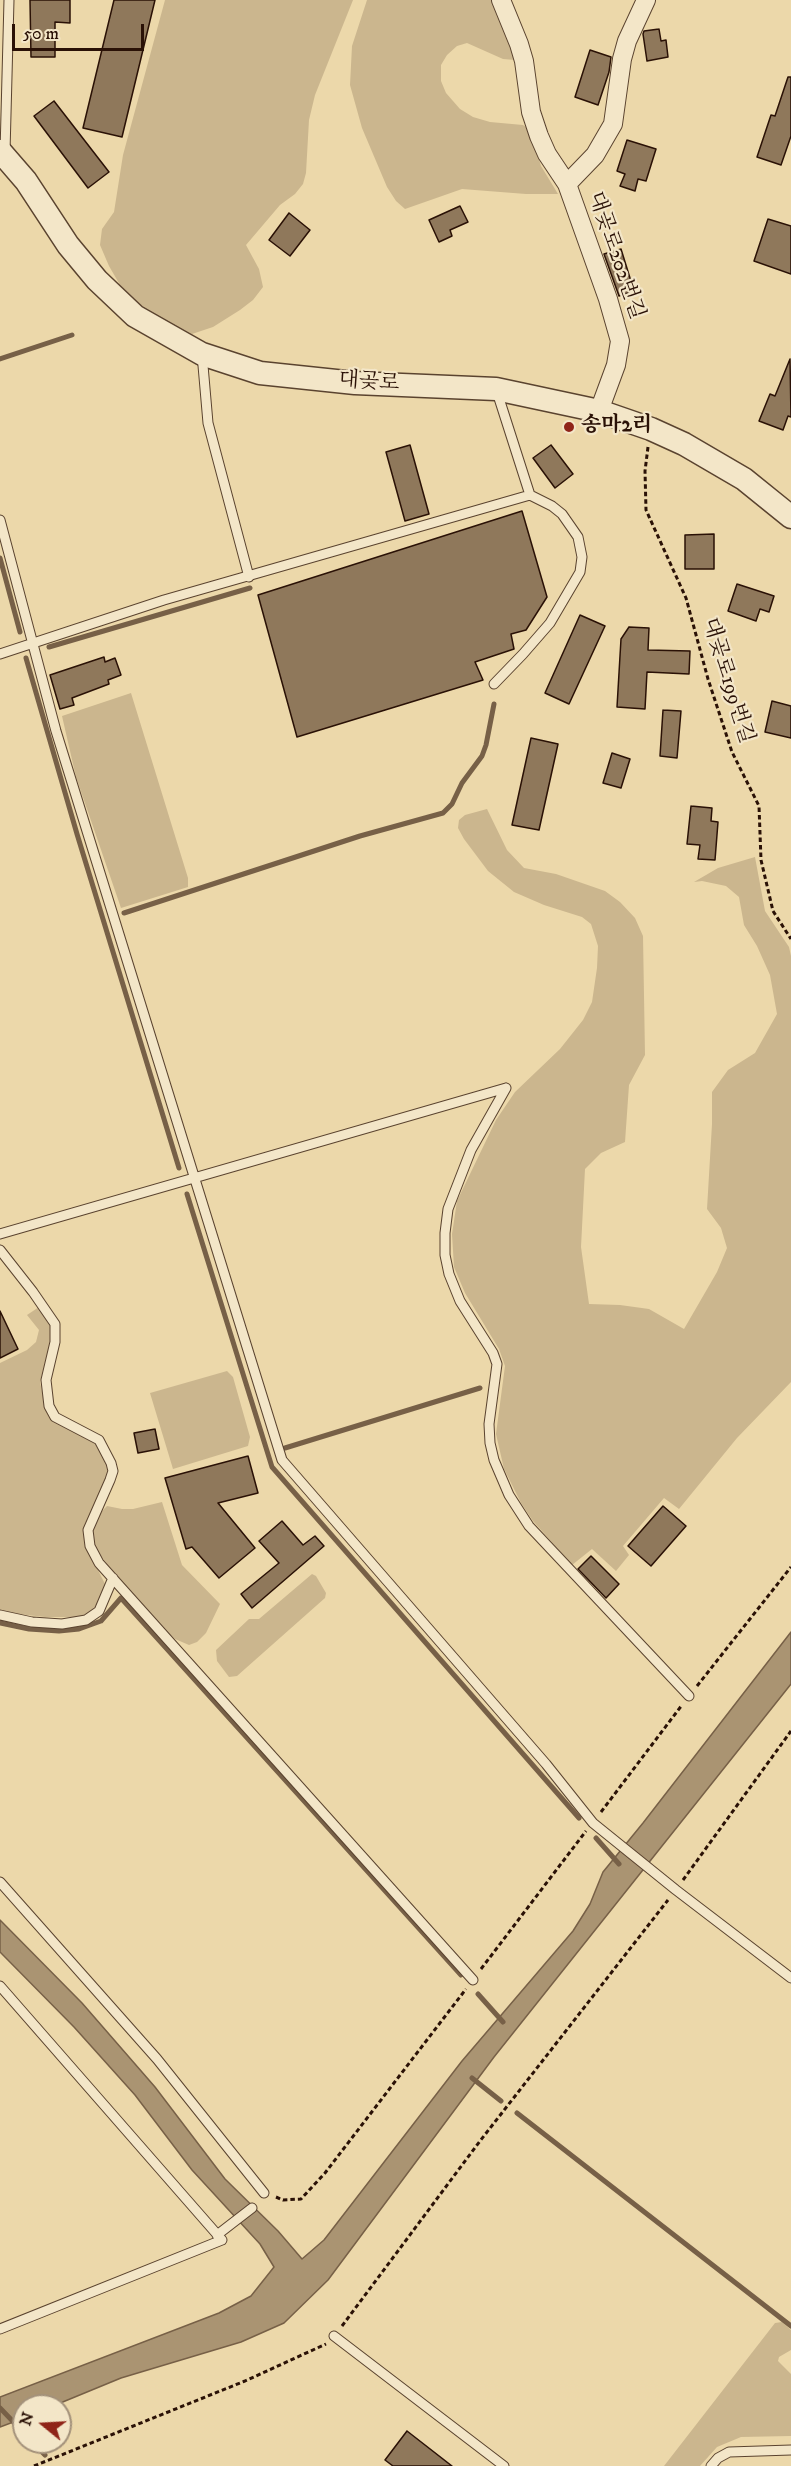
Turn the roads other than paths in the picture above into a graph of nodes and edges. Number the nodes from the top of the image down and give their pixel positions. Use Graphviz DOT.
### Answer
graph roads {
  1 [pos="9,0"];
  2 [pos="501,0"];
  3 [pos="646,0"];
  4 [pos="3,154"];
  5 [pos="567,184"];
  6 [pos="202,354"];
  7 [pos="496,389"];
  8 [pos="598,411"];
  9 [pos="530,495"];
  10 [pos="791,517"];
  11 [pos="0,520"];
  12 [pos="249,577"];
  13 [pos="34,643"];
  14 [pos="0,654"];
  15 [pos="494,684"];
  16 [pos="194,1178"];
  17 [pos="0,1234"];
  18 [pos="0,1250"];
  19 [pos="113,1578"];
  20 [pos="0,1615"];
  21 [pos="689,1696"];
  22 [pos="0,1882"];
  23 [pos="791,1978"];
  24 [pos="473,1980"];
  25 [pos="0,1986"];
  26 [pos="264,2193"];
  27 [pos="252,2208"];
  28 [pos="217,2235"];
  29 [pos="0,2329"];
  30 [pos="334,2336"];
  31 [pos="791,2450"];
  32 [pos="504,2466"];
  33 [pos="711,2466"];
  1 -- 4 [label="lane, 대곶로"];
  2 -- 5 [label="street, 대곶로202번길"];
  3 -- 5 [label="street, 대곶로202번길"];
  4 -- 6 [label="street, 대곶로"];
  5 -- 8 [label="street, 대곶로202번길"];
  6 -- 7 [label="street, 대곶로"];
  6 -- 12 [label="lane"];
  7 -- 8 [label="street, 대곶로"];
  7 -- 9 [label="lane"];
  8 -- 10 [label="street, 대곶로"];
  9 -- 12 [label="lane"];
  9 -- 15 [label="lane"];
  11 -- 13 [label="lane"];
  12 -- 13 [label="lane"];
  13 -- 14 [label="lane"];
  13 -- 16 [label="lane"];
  16 -- 17 [label="lane"];
  16 -- 21 [label="lane"];
  16 -- 23 [label="lane"];
  18 -- 19 [label="lane"];
  19 -- 20 [label="lane"];
  19 -- 24 [label="lane"];
  22 -- 26 [label="lane"];
  25 -- 28 [label="lane"];
  27 -- 28 [label="lane"];
  28 -- 29 [label="lane"];
  30 -- 32 [label="lane"];
  31 -- 33 [label="lane"];
}
